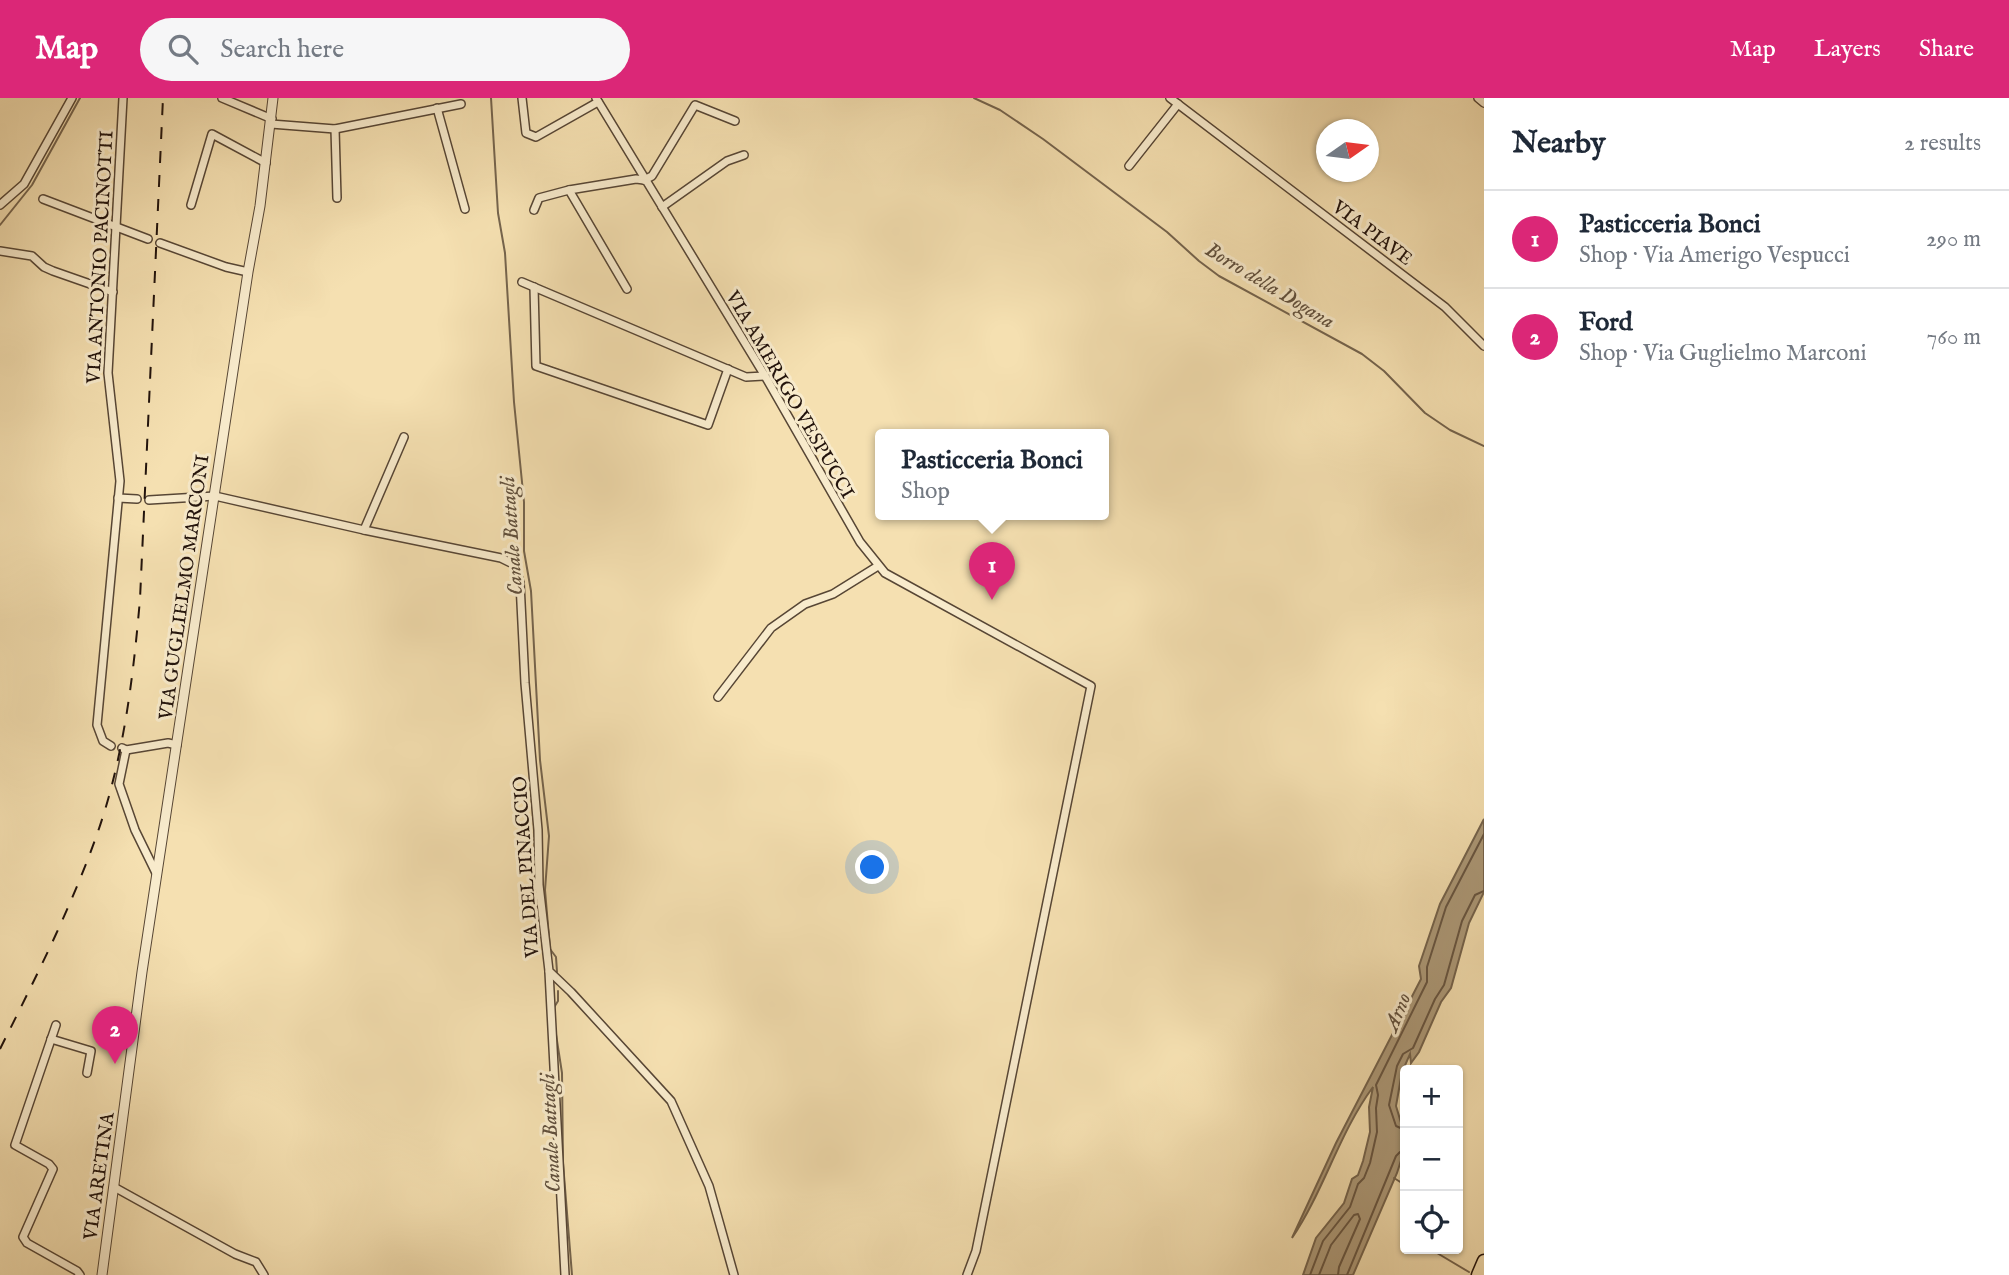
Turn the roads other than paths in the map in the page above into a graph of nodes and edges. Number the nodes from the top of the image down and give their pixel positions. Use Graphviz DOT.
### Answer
graph roads {
  1 [pos="72,98"];
  2 [pos="122,98"];
  3 [pos="222,98"];
  4 [pos="273,98"];
  5 [pos="522,98"];
  6 [pos="1170,98"];
  7 [pos="1478,98"];
  8 [pos="597,100"];
  9 [pos="1484,103"];
  10 [pos="461,104"];
  11 [pos="1178,104"];
  12 [pos="437,108"];
  13 [pos="271,121"];
  14 [pos="735,121"];
  15 [pos="335,129"];
  16 [pos="744,155"];
  17 [pos="266,163"];
  18 [pos="1129,166"];
  19 [pos="644,180"];
  20 [pos="569,190"];
  21 [pos="337,198"];
  22 [pos="43,199"];
  23 [pos="0,205"];
  24 [pos="191,205"];
  25 [pos="662,207"];
  26 [pos="466,209"];
  27 [pos="534,210"];
  28 [pos="116,228"];
  29 [pos="148,239"];
  30 [pos="160,243"];
  31 [pos="0,251"];
  32 [pos="248,272"];
  33 [pos="523,282"];
  34 [pos="534,287"];
  35 [pos="627,289"];
  36 [pos="113,292"];
  37 [pos="1484,346"];
  38 [pos="728,369"];
  39 [pos="765,376"];
  40 [pos="404,438"];
  41 [pos="215,496"];
  42 [pos="118,498"];
  43 [pos="137,499"];
  44 [pos="149,500"];
  45 [pos="364,530"];
  46 [pos="878,566"];
  47 [pos="718,697"];
  48 [pos="177,745"];
  49 [pos="111,746"];
  50 [pos="157,876"];
  51 [pos="549,971"];
  52 [pos="56,1025"];
  53 [pos="51,1039"];
  54 [pos="87,1073"];
  55 [pos="128,1082"];
  56 [pos="114,1187"];
  57 [pos="1484,1261"];
  58 [pos="80,1275"];
  59 [pos="102,1275"];
  60 [pos="264,1275"];
  61 [pos="565,1275"];
  62 [pos="734,1275"];
  63 [pos="967,1275"];
  64 [pos="1478,1275"];
  1 -- 23 [label="street"];
  2 -- 28 [label="street, VIA ANTONIO PACINOTTI"];
  3 -- 13 [label="street"];
  4 -- 13 [label="street, VIA GUGLIELMO MARCONI"];
  5 -- 8 [label="street"];
  6 -- 11 [label="street, VIA PIAVE"];
  7 -- 9 [label="street"];
  8 -- 19 [label="street, VIA AMERIGO VESPUCCI"];
  10 -- 12 [label="street"];
  11 -- 18 [label="street"];
  11 -- 37 [label="street, VIA PIAVE"];
  12 -- 15 [label="street"];
  12 -- 26 [label="street"];
  13 -- 15 [label="street"];
  13 -- 17 [label="street, VIA GUGLIELMO MARCONI"];
  14 -- 19 [label="street"];
  15 -- 21 [label="street"];
  16 -- 25 [label="street"];
  17 -- 24 [label="street"];
  17 -- 32 [label="street, VIA GUGLIELMO MARCONI"];
  19 -- 20 [label="street"];
  19 -- 25 [label="street, VIA AMERIGO VESPUCCI"];
  20 -- 27 [label="street"];
  20 -- 35 [label="street"];
  22 -- 28 [label="street"];
  25 -- 39 [label="street, VIA AMERIGO VESPUCCI"];
  28 -- 29 [label="street"];
  28 -- 36 [label="street, VIA ANTONIO PACINOTTI"];
  30 -- 32 [label="street"];
  31 -- 36 [label="street"];
  32 -- 41 [label="street, VIA GUGLIELMO MARCONI"];
  33 -- 34 [label="street"];
  34 -- 38 [label="street"];
  34 -- 38 [label="street"];
  36 -- 42 [label="street, VIA ANTONIO PACINOTTI"];
  38 -- 39 [label="street"];
  39 -- 46 [label="street, VIA AMERIGO VESPUCCI"];
  40 -- 45 [label="street"];
  41 -- 44 [label="street"];
  41 -- 45 [label="street"];
  41 -- 48 [label="street, VIA GUGLIELMO MARCONI"];
  42 -- 43 [label="street"];
  42 -- 49 [label="street, VIA ANTONIO PACINOTTI"];
  45 -- 51 [label="street, VIA DEL PINACCIO"];
  46 -- 47 [label="street"];
  46 -- 63 [label="street, VIA AMERIGO VESPUCCI"];
  48 -- 50 [label="street, VIA GUGLIELMO MARCONI"];
  48 -- 50 [label="street"];
  50 -- 55 [label="street, VIA GUGLIELMO MARCONI"];
  51 -- 61 [label="street"];
  51 -- 62 [label="street, VIA DEL PINACCIO"];
  52 -- 53 [label="street"];
  53 -- 54 [label="street"];
  53 -- 58 [label="street"];
  55 -- 56 [label="street, VIA ARETINA"];
  56 -- 59 [label="street, VIA ARETINA"];
  56 -- 60 [label="street"];
  57 -- 64 [label="highway"];
}
